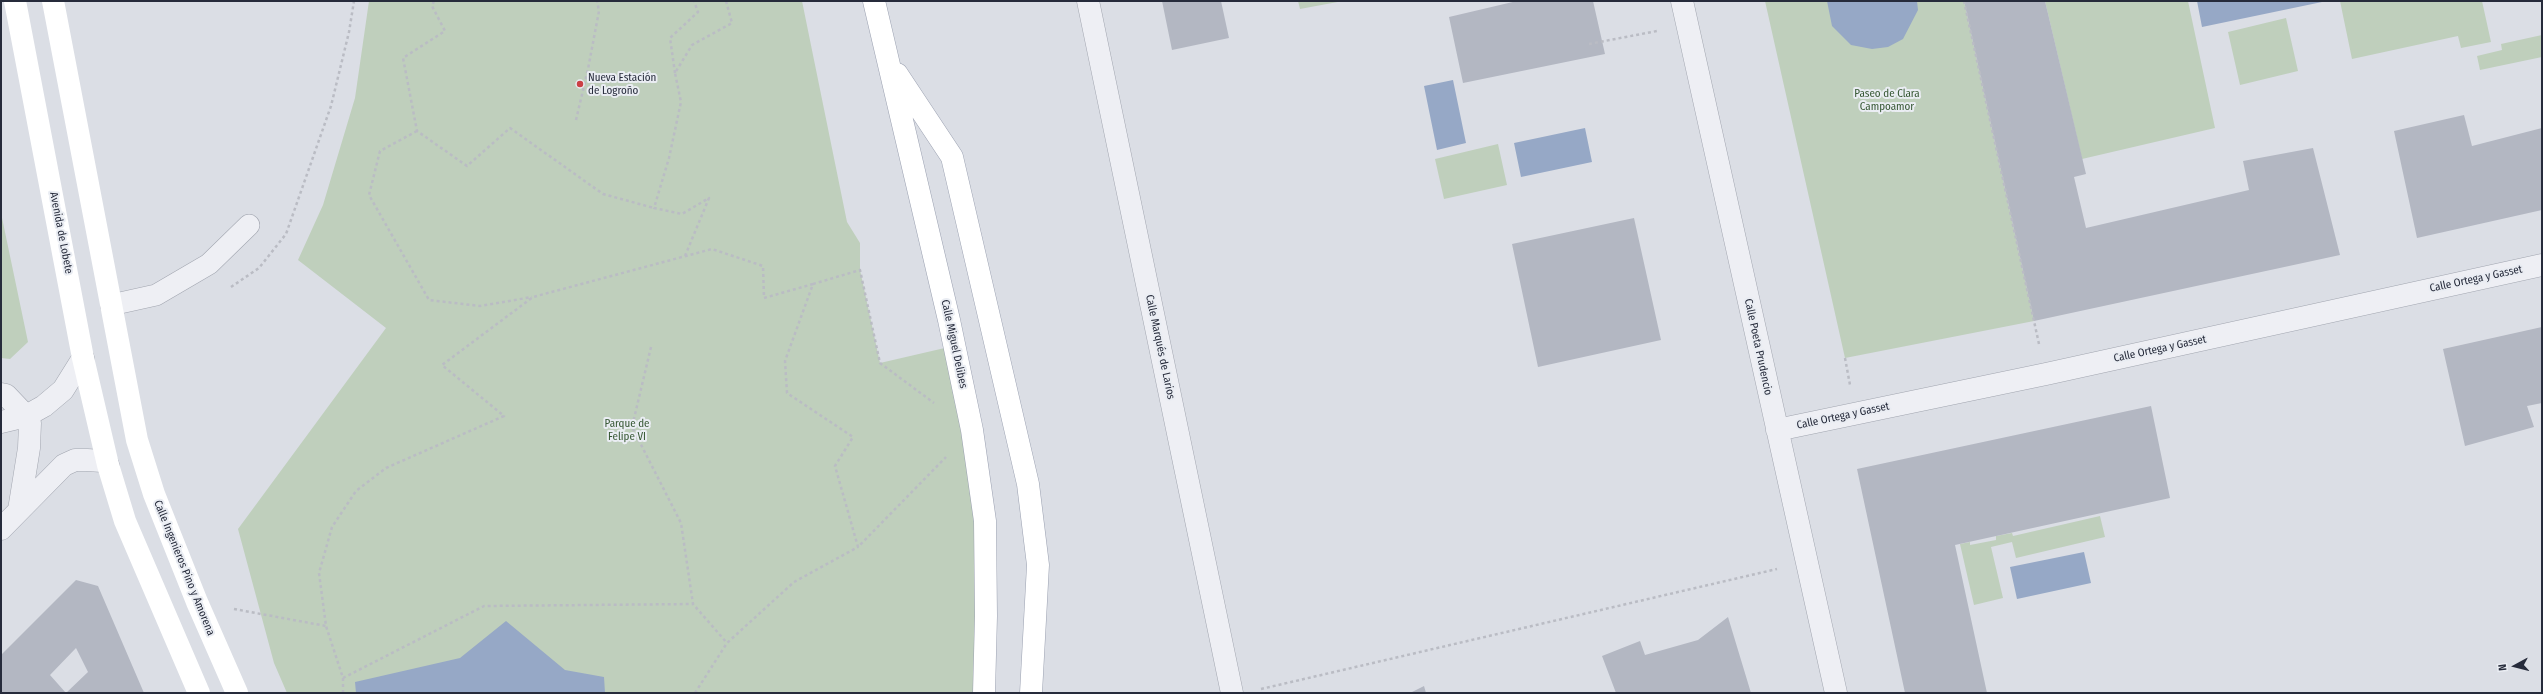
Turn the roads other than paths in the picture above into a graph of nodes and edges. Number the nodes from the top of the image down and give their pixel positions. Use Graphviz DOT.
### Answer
graph roads {
  1 [pos="15,1"];
  2 [pos="54,1"];
  3 [pos="874,1"];
  4 [pos="1088,1"];
  5 [pos="1682,1"];
  6 [pos="889,61"];
  7 [pos="249,225"];
  8 [pos="2542,265"];
  9 [pos="111,305"];
  10 [pos="83,358"];
  11 [pos="1,394"];
  12 [pos="26,416"];
  13 [pos="1,422"];
  14 [pos="1777,430"];
  15 [pos="108,465"];
  16 [pos="18,510"];
  17 [pos="1,529"];
  18 [pos="199,693"];
  19 [pos="237,693"];
  20 [pos="984,693"];
  21 [pos="1031,693"];
  22 [pos="1232,693"];
  23 [pos="1836,693"];
  1 -- 10 [label="main road, Avenida de Lobete"];
  2 -- 9 [label="main road"];
  3 -- 6 [label="main road, Calle Miguel Delibes"];
  4 -- 22 [label="street, Calle Marqués de Larios"];
  5 -- 14 [label="street, Calle Poeta Prudencio"];
  6 -- 20 [label="main road, Calle Miguel Delibes"];
  6 -- 21 [label="main road"];
  7 -- 9 [label="lane"];
  8 -- 14 [label="street, Calle Ortega y Gasset"];
  9 -- 19 [label="main road, Calle Ingenieros Pino y Amorena"];
  10 -- 12 [label="street"];
  10 -- 15 [label="main road, Avenida de Lobete"];
  11 -- 12 [label="street"];
  12 -- 13 [label="street"];
  12 -- 16 [label="street"];
  14 -- 23 [label="street, Calle Poeta Prudencio"];
  15 -- 16 [label="street"];
  15 -- 18 [label="main road"];
  16 -- 17 [label="street"];
}
